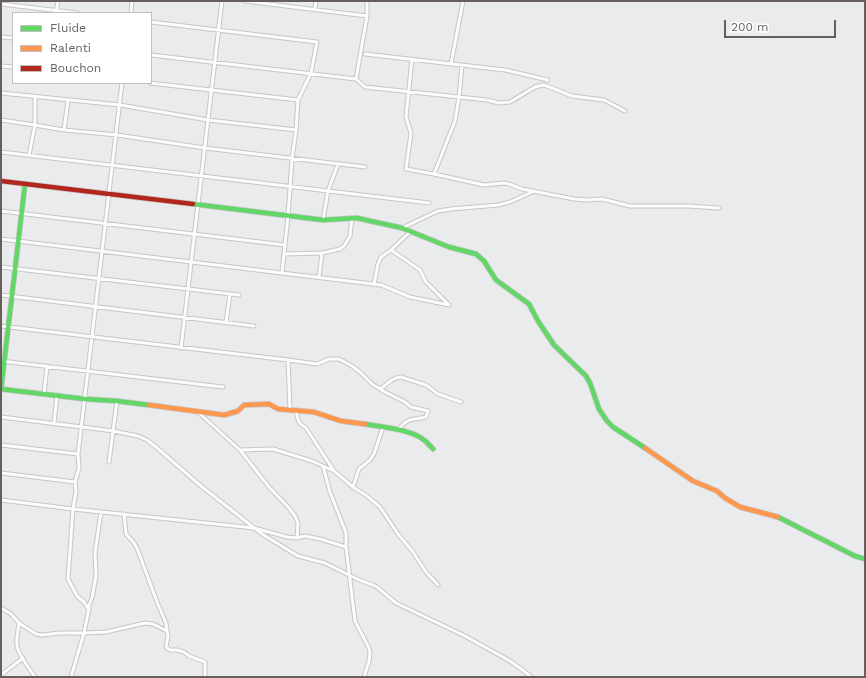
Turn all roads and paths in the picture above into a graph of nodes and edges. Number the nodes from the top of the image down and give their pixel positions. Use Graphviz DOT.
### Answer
graph roads {
  1 [pos="58,1"];
  2 [pos="132,1"];
  3 [pos="222,1"];
  4 [pos="245,1"];
  5 [pos="316,1"];
  6 [pos="367,1"];
  7 [pos="463,1"];
  8 [pos="1,4"];
  9 [pos="315,10"];
  10 [pos="56,12"];
  11 [pos="130,12"];
  12 [pos="366,16"];
  13 [pos="152,22"];
  14 [pos="219,30"];
  15 [pos="1,37"];
  16 [pos="12,38"];
  17 [pos="365,54"];
  18 [pos="152,55"];
  19 [pos="412,59"];
  20 [pos="215,62"];
  21 [pos="451,64"];
  22 [pos="462,65"];
  23 [pos="1,66"];
  24 [pos="12,67"];
  25 [pos="311,73"];
  26 [pos="356,79"];
  27 [pos="548,80"];
  28 [pos="152,83"];
  29 [pos="122,84"];
  30 [pos="212,90"];
  31 [pos="1,92"];
  32 [pos="408,92"];
  33 [pos="36,97"];
  34 [pos="459,97"];
  35 [pos="68,100"];
  36 [pos="298,100"];
  37 [pos="120,105"];
  38 [pos="625,111"];
  39 [pos="1,120"];
  40 [pos="208,120"];
  41 [pos="35,125"];
  42 [pos="64,130"];
  43 [pos="296,130"];
  44 [pos="117,135"];
  45 [pos="205,148"];
  46 [pos="1,152"];
  47 [pos="29,155"];
  48 [pos="292,159"];
  49 [pos="338,164"];
  50 [pos="113,165"];
  51 [pos="365,167"];
  52 [pos="434,174"];
  53 [pos="202,176"];
  54 [pos="1,181"];
  55 [pos="25,184"];
  56 [pos="290,186"];
  57 [pos="328,191"];
  58 [pos="533,191"];
  59 [pos="109,194"];
  60 [pos="429,203"];
  61 [pos="198,205"];
  62 [pos="719,208"];
  63 [pos="1,211"];
  64 [pos="22,214"];
  65 [pos="288,216"];
  66 [pos="352,218"];
  67 [pos="323,220"];
  68 [pos="106,224"];
  69 [pos="402,228"];
  70 [pos="411,231"];
  71 [pos="195,234"];
  72 [pos="1,239"];
  73 [pos="18,241"];
  74 [pos="285,245"];
  75 [pos="391,250"];
  76 [pos="102,252"];
  77 [pos="322,253"];
  78 [pos="284,254"];
  79 [pos="191,262"];
  80 [pos="1,267"];
  81 [pos="15,269"];
  82 [pos="282,273"];
  83 [pos="319,278"];
  84 [pos="99,279"];
  85 [pos="374,284"];
  86 [pos="188,289"];
  87 [pos="230,294"];
  88 [pos="1,295"];
  89 [pos="239,296"];
  90 [pos="12,297"];
  91 [pos="96,307"];
  92 [pos="185,317"];
  93 [pos="226,322"];
  94 [pos="1,326"];
  95 [pos="254,326"];
  96 [pos="8,327"];
  97 [pos="92,337"];
  98 [pos="181,348"];
  99 [pos="288,360"];
  100 [pos="3,361"];
  101 [pos="47,366"];
  102 [pos="88,371"];
  103 [pos="223,387"];
  104 [pos="380,390"];
  105 [pos="44,394"];
  106 [pos="57,395"];
  107 [pos="85,399"];
  108 [pos="116,401"];
  109 [pos="461,402"];
  110 [pos="290,410"];
  111 [pos="296,411"];
  112 [pos="199,412"];
  113 [pos="1,417"];
  114 [pos="54,423"];
  115 [pos="383,426"];
  116 [pos="82,427"];
  117 [pos="399,429"];
  118 [pos="113,431"];
  119 [pos="1,445"];
  120 [pos="434,449"];
  121 [pos="240,450"];
  122 [pos="78,454"];
  123 [pos="109,462"];
  124 [pos="323,466"];
  125 [pos="334,471"];
  126 [pos="1,473"];
  127 [pos="75,482"];
  128 [pos="353,487"];
  129 [pos="1,500"];
  130 [pos="72,509"];
  131 [pos="101,512"];
  132 [pos="124,514"];
  133 [pos="254,528"];
  134 [pos="297,538"];
  135 [pos="346,548"];
  136 [pos="865,559"];
  137 [pos="350,576"];
  138 [pos="438,585"];
  139 [pos="1,608"];
  140 [pos="89,610"];
  141 [pos="19,623"];
  142 [pos="167,631"];
  143 [pos="84,633"];
  144 [pos="23,658"];
  145 [pos="1,675"];
  146 [pos="205,675"];
  147 [pos="35,677"];
  148 [pos="70,677"];
  149 [pos="364,677"];
  150 [pos="531,677"];
  1 -- 10 [label="street"];
  2 -- 11 [label="street"];
  3 -- 14 [label="street"];
  4 -- 9 [label="street"];
  5 -- 9 [label="street"];
  6 -- 12 [label="street"];
  7 -- 21 [label="street"];
  8 -- 10 [label="street"];
  9 -- 12 [label="street"];
  12 -- 26 [label="street"];
  13 -- 14 [label="street"];
  14 -- 20 [label="street"];
  14 -- 25 [label="street"];
  15 -- 16 [label="street"];
  17 -- 19 [label="street"];
  18 -- 20 [label="street"];
  19 -- 21 [label="street"];
  19 -- 32 [label="street"];
  20 -- 25 [label="street"];
  20 -- 30 [label="street"];
  21 -- 22 [label="street"];
  22 -- 27 [label="street"];
  22 -- 34 [label="street"];
  23 -- 24 [label="street"];
  25 -- 26 [label="street"];
  25 -- 36 [label="street"];
  26 -- 32 [label="street"];
  28 -- 30 [label="street"];
  29 -- 37 [label="street"];
  30 -- 36 [label="street"];
  30 -- 40 [label="street"];
  31 -- 33 [label="street"];
  32 -- 34 [label="street"];
  32 -- 52 [label="street"];
  33 -- 35 [label="street"];
  33 -- 41 [label="street"];
  34 -- 38 [label="street"];
  34 -- 52 [label="street"];
  35 -- 37 [label="street"];
  35 -- 42 [label="street"];
  36 -- 43 [label="street"];
  37 -- 40 [label="street"];
  37 -- 44 [label="street"];
  39 -- 41 [label="street"];
  40 -- 43 [label="street"];
  40 -- 45 [label="street"];
  41 -- 42 [label="street"];
  41 -- 47 [label="street"];
  42 -- 44 [label="street"];
  43 -- 48 [label="street"];
  44 -- 45 [label="street"];
  44 -- 50 [label="street"];
  45 -- 48 [label="street"];
  45 -- 53 [label="street"];
  46 -- 47 [label="street"];
  47 -- 50 [label="street"];
  48 -- 49 [label="street"];
  48 -- 56 [label="street"];
  49 -- 51 [label="street"];
  49 -- 57 [label="street"];
  50 -- 53 [label="street"];
  50 -- 59 [label="street"];
  52 -- 58 [label="street"];
  53 -- 56 [label="street"];
  53 -- 61 [label="street"];
  54 -- 55 [label="street"];
  55 -- 59 [label="street"];
  55 -- 64 [label="street"];
  56 -- 57 [label="street"];
  56 -- 65 [label="street"];
  57 -- 60 [label="street"];
  57 -- 67 [label="street"];
  58 -- 62 [label="street"];
  58 -- 69 [label="street"];
  59 -- 61 [label="street"];
  59 -- 68 [label="street"];
  61 -- 65 [label="street"];
  61 -- 71 [label="street"];
  63 -- 64 [label="street"];
  64 -- 68 [label="street"];
  64 -- 73 [label="street"];
  65 -- 67 [label="street"];
  65 -- 74 [label="street"];
  66 -- 67 [label="street"];
  66 -- 69 [label="street"];
  66 -- 77 [label="street"];
  68 -- 71 [label="street"];
  68 -- 76 [label="street"];
  69 -- 70 [label="street"];
  70 -- 75 [label="street"];
  70 -- 136 [label="street"];
  71 -- 74 [label="street"];
  71 -- 79 [label="street"];
  72 -- 73 [label="street"];
  73 -- 76 [label="street"];
  73 -- 81 [label="street"];
  74 -- 78 [label="street"];
  75 -- 85 [label="street"];
  75 -- 85 [label="street"];
  76 -- 79 [label="street"];
  76 -- 84 [label="street"];
  77 -- 78 [label="street"];
  77 -- 83 [label="street"];
  78 -- 82 [label="street"];
  79 -- 82 [label="street"];
  79 -- 86 [label="street"];
  80 -- 81 [label="street"];
  81 -- 84 [label="street"];
  81 -- 90 [label="street"];
  82 -- 83 [label="street"];
  83 -- 85 [label="street"];
  84 -- 86 [label="street"];
  84 -- 91 [label="street"];
  86 -- 87 [label="street"];
  86 -- 92 [label="street"];
  87 -- 89 [label="street"];
  87 -- 93 [label="street"];
  88 -- 90 [label="street"];
  90 -- 91 [label="street"];
  90 -- 96 [label="street"];
  91 -- 92 [label="street"];
  91 -- 97 [label="street"];
  92 -- 93 [label="street"];
  92 -- 98 [label="street"];
  93 -- 95 [label="street"];
  94 -- 96 [label="street"];
  96 -- 97 [label="street"];
  96 -- 100 [label="street"];
  97 -- 98 [label="street"];
  97 -- 102 [label="street"];
  98 -- 99 [label="street"];
  99 -- 104 [label="street"];
  99 -- 110 [label="street"];
  100 -- 101 [label="street"];
  100 -- 105 [label="street"];
  101 -- 102 [label="street"];
  101 -- 105 [label="street"];
  102 -- 103 [label="street"];
  102 -- 107 [label="street"];
  104 -- 109 [label="street"];
  104 -- 117 [label="street"];
  105 -- 106 [label="street"];
  106 -- 107 [label="street"];
  106 -- 114 [label="street"];
  107 -- 108 [label="street"];
  107 -- 116 [label="street"];
  108 -- 112 [label="street"];
  108 -- 118 [label="street"];
  110 -- 111 [label="street"];
  110 -- 112 [label="street"];
  111 -- 115 [label="street"];
  111 -- 125 [label="street"];
  112 -- 121 [label="street"];
  113 -- 114 [label="street"];
  114 -- 116 [label="street"];
  115 -- 117 [label="street"];
  115 -- 128 [label="street"];
  116 -- 118 [label="street"];
  116 -- 122 [label="street"];
  117 -- 120 [label="street"];
  118 -- 123 [label="street"];
  118 -- 133 [label="street"];
  119 -- 122 [label="street"];
  121 -- 124 [label="street"];
  121 -- 134 [label="street"];
  122 -- 127 [label="street"];
  124 -- 125 [label="street"];
  124 -- 135 [label="street"];
  125 -- 128 [label="street"];
  126 -- 127 [label="street"];
  127 -- 130 [label="street"];
  128 -- 138 [label="street"];
  129 -- 130 [label="street"];
  130 -- 131 [label="street"];
  130 -- 140 [label="street"];
  131 -- 132 [label="street"];
  131 -- 140 [label="street"];
  132 -- 133 [label="street"];
  132 -- 142 [label="street"];
  133 -- 134 [label="street"];
  133 -- 137 [label="street"];
  134 -- 135 [label="street"];
  135 -- 137 [label="street"];
  137 -- 149 [label="street"];
  137 -- 150 [label="street"];
  139 -- 141 [label="street"];
  140 -- 143 [label="street"];
  141 -- 143 [label="street"];
  141 -- 144 [label="street"];
  142 -- 143 [label="street"];
  142 -- 146 [label="street"];
  143 -- 148 [label="street"];
  144 -- 145 [label="street"];
  144 -- 147 [label="street"];
}
